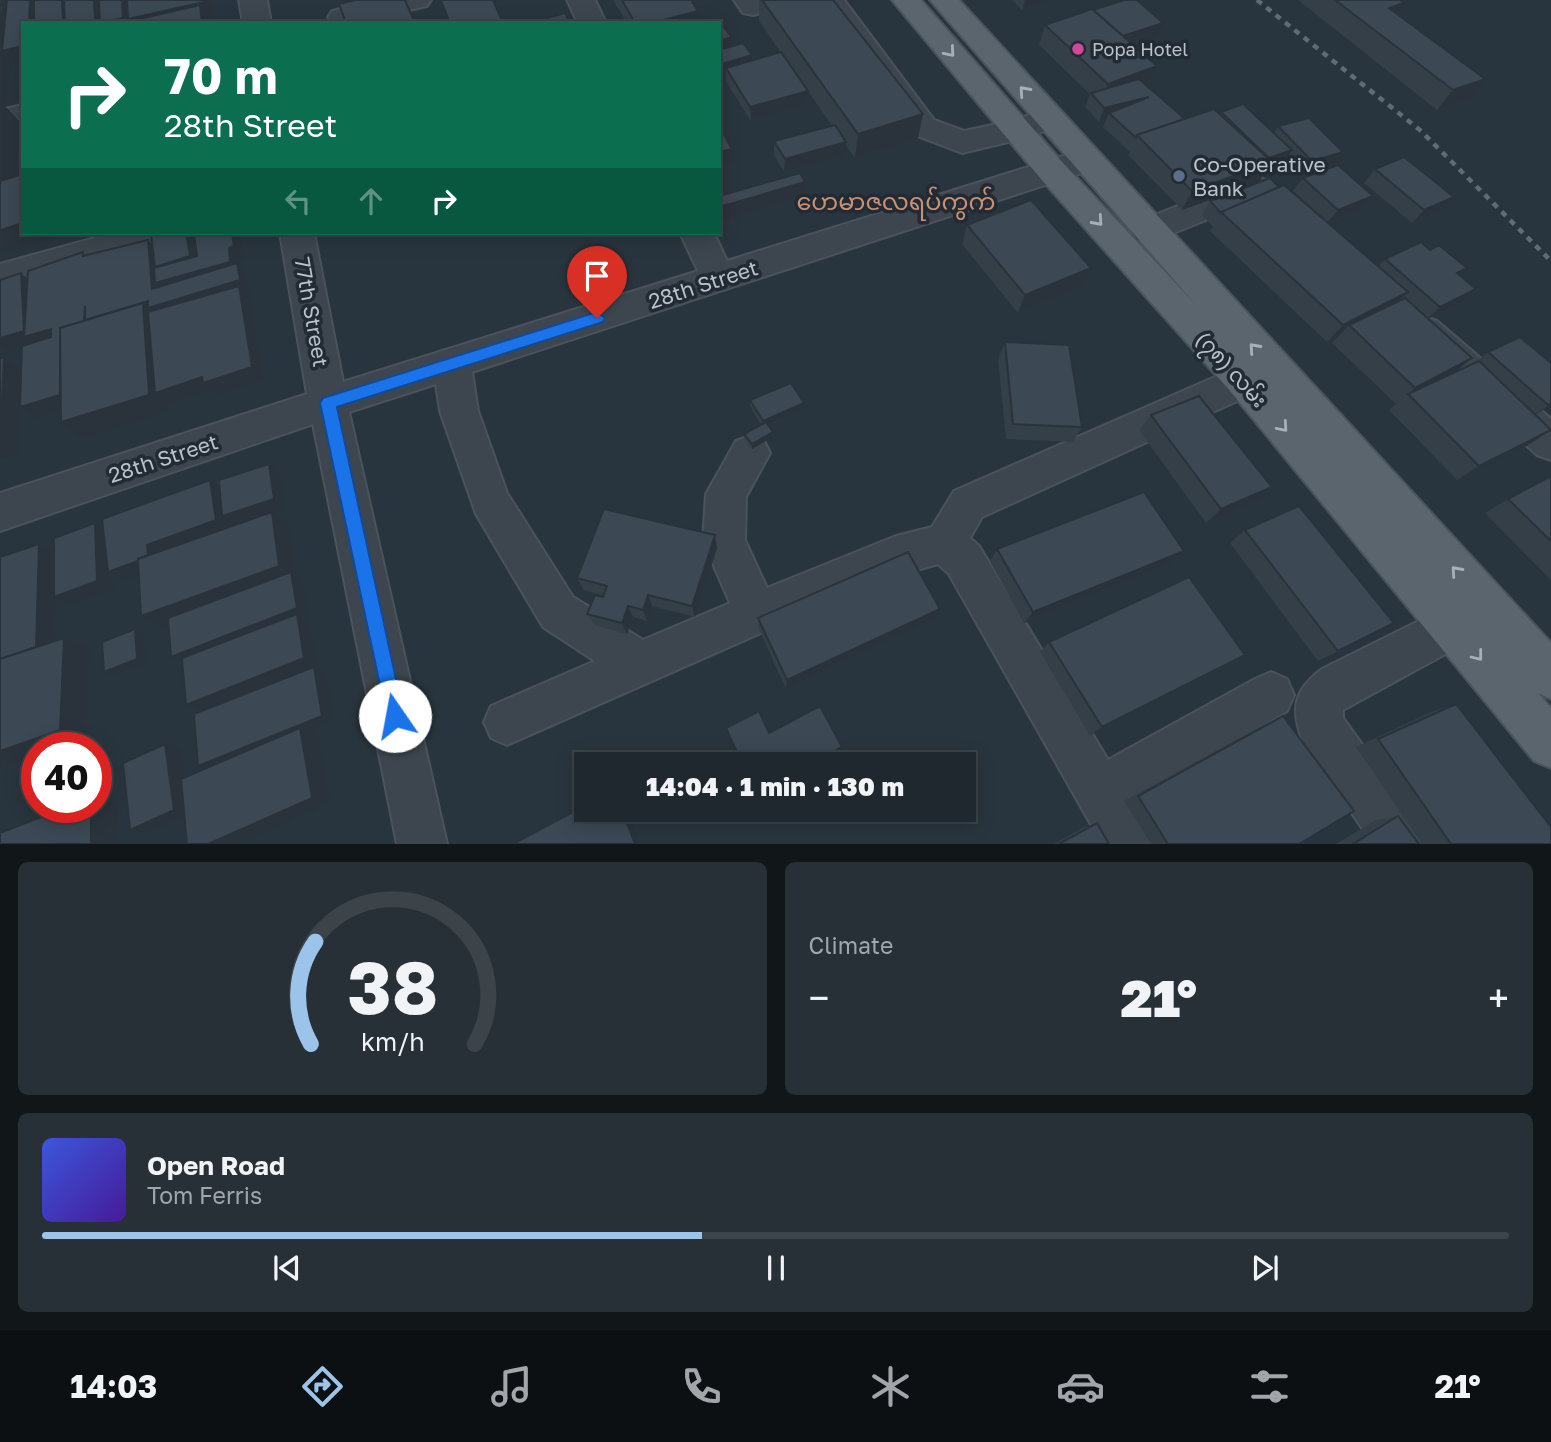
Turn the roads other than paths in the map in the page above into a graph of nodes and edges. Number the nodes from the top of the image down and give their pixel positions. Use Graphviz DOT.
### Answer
graph roads {
  1 [pos="253,0"];
  2 [pos="419,0"];
  3 [pos="581,0"];
  4 [pos="780,0"];
  5 [pos="830,0"];
  6 [pos="906,0"];
  7 [pos="944,0"];
  8 [pos="751,4"];
  9 [pos="334,13"];
  10 [pos="722,15"];
  11 [pos="257,21"];
  12 [pos="430,21"];
  13 [pos="591,21"];
  14 [pos="21,115"];
  15 [pos="1049,118"];
  16 [pos="0,120"];
  17 [pos="1018,130"];
  18 [pos="1069,165"];
  19 [pos="1286,206"];
  20 [pos="1149,231"];
  21 [pos="151,235"];
  22 [pos="297,235"];
  23 [pos="697,235"];
  24 [pos="0,277"];
  25 [pos="719,279"];
  26 [pos="1404,313"];
  27 [pos="452,363"];
  28 [pos="1244,380"];
  29 [pos="328,403"];
  30 [pos="1551,443"];
  31 [pos="750,453"];
  32 [pos="0,512"];
  33 [pos="945,544"];
  34 [pos="757,613"];
  35 [pos="1454,626"];
  36 [pos="641,664"];
  37 [pos="1551,676"];
  38 [pos="1271,695"];
  39 [pos="507,722"];
  40 [pos="1551,744"];
  41 [pos="1099,791"];
  42 [pos="422,844"];
  43 [pos="1130,844"];
  44 [pos="1403,844"];
  1 -- 11 [label="street"];
  2 -- 9 [label="street"];
  2 -- 12 [label="street"];
  3 -- 13 [label="street"];
  4 -- 8 [label="street"];
  5 -- 17 [label="street"];
  6 -- 17 [label="main road, (၇၈) လမ်း, one-way"];
  15 -- 7 [label="main road, (၇၈) လမ်း, one-way"];
  8 -- 10 [label="street"];
  14 -- 16 [label="street"];
  15 -- 17 [label="street"];
  15 -- 18 [label="main road, (၇၈) လမ်း"];
  17 -- 18 [label="main road, (၇၈) လမ်း"];
  18 -- 20 [label="main road, (၇၈) လမ်း"];
  18 -- 25 [label="street, 28th Street"];
  18 -- 28 [label="main road, (၇၈) လမ်း, one-way"];
  19 -- 20 [label="street"];
  37 -- 20 [label="main road, (၇၈) လမ်း, one-way"];
  21 -- 24 [label="street"];
  22 -- 29 [label="street, 77th Street"];
  23 -- 25 [label="street"];
  25 -- 27 [label="street, 28th Street"];
  26 -- 30 [label="street"];
  27 -- 29 [label="street, 28th Street"];
  27 -- 36 [label="street"];
  28 -- 33 [label="street"];
  28 -- 35 [label="main road, (၇၈) လမ်း, one-way"];
  29 -- 32 [label="street, 28th Street"];
  29 -- 42 [label="street, 77th Street"];
  31 -- 34 [label="street"];
  33 -- 34 [label="street"];
  33 -- 41 [label="street"];
  34 -- 36 [label="street"];
  35 -- 40 [label="main road, (၇၈) လမ်း, one-way"];
  35 -- 44 [label="street"];
  36 -- 39 [label="street"];
  38 -- 41 [label="street"];
  41 -- 43 [label="street"];
}
